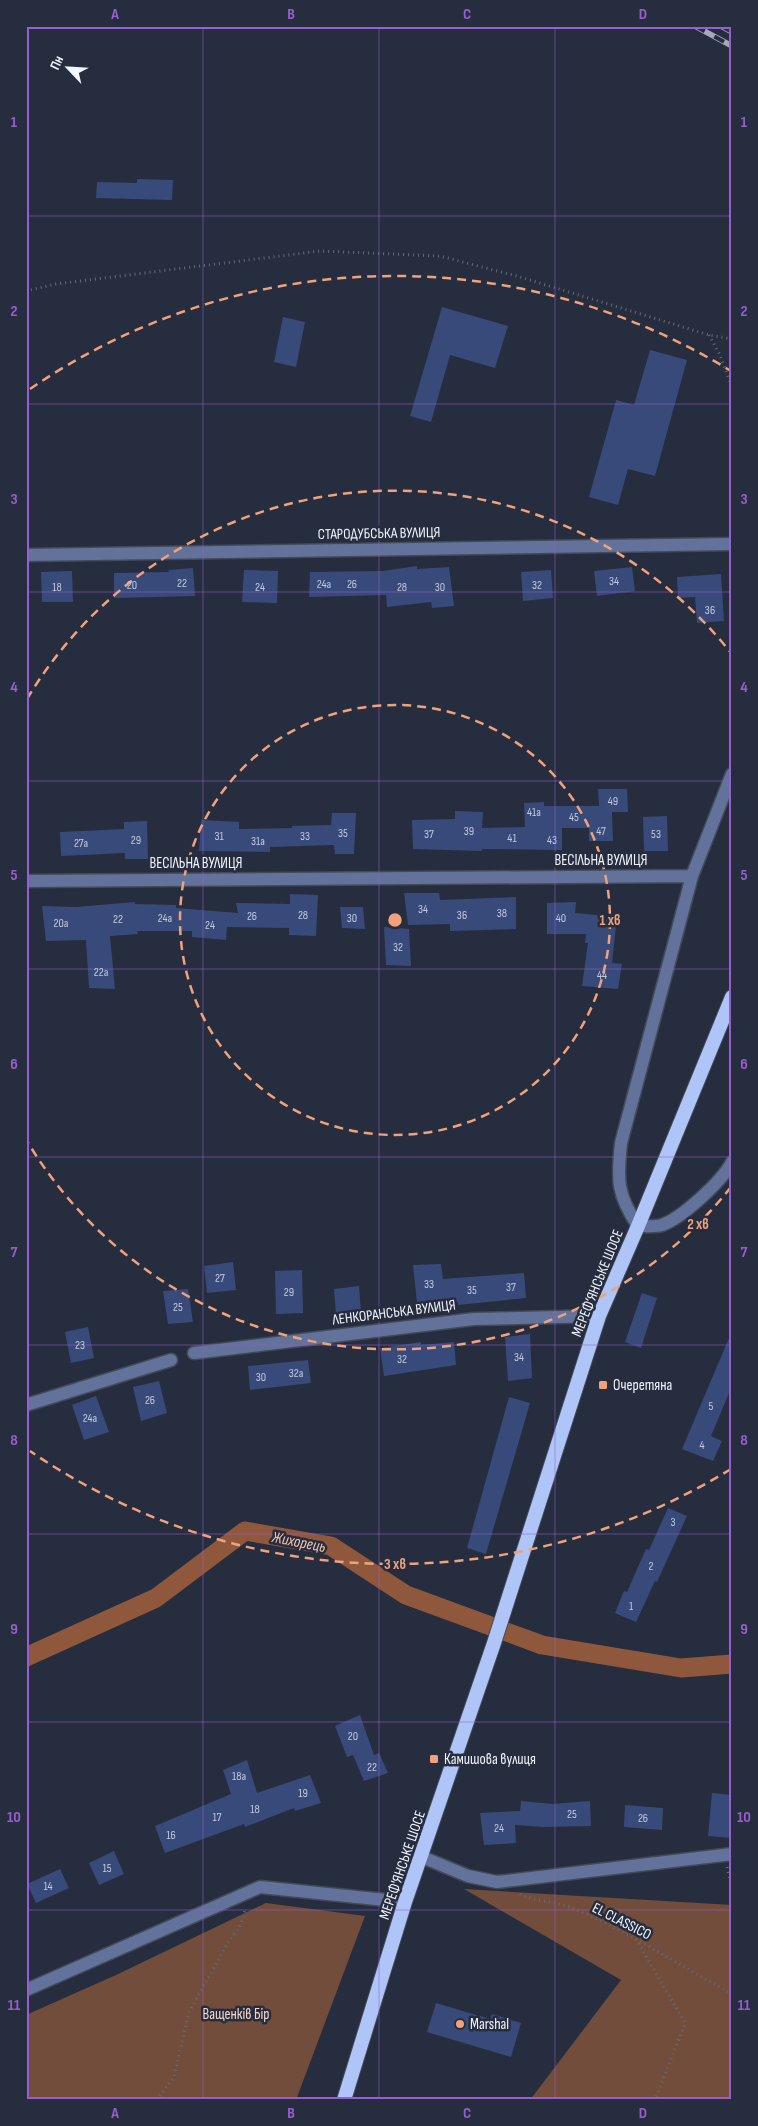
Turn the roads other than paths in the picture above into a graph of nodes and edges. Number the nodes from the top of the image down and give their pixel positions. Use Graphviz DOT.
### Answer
graph roads {
  1 [pos="732,544"];
  2 [pos="26,555"];
  3 [pos="732,774"];
  4 [pos="692,876"];
  5 [pos="26,881"];
  6 [pos="732,997"];
  7 [pos="732,1162"];
  8 [pos="638,1226"];
  9 [pos="598,1316"];
  10 [pos="194,1353"];
  11 [pos="171,1360"];
  12 [pos="26,1405"];
  13 [pos="494,1643"];
  14 [pos="732,1854"];
  15 [pos="422,1857"];
  16 [pos="406,1902"];
  17 [pos="26,1990"];
  18 [pos="344,2100"];
  1 -- 2 [label="street, СТАРОДУБСЬКА ВУЛИЦЯ"];
  3 -- 4 [label="street"];
  4 -- 5 [label="street, ВЕСІЛЬНА ВУЛИЦЯ"];
  4 -- 8 [label="street"];
  6 -- 8 [label="highway, МЕРЕФ’ЯНСЬКЕ ШОСЕ"];
  7 -- 8 [label="street"];
  8 -- 9 [label="highway, МЕРЕФ’ЯНСЬКЕ ШОСЕ"];
  9 -- 10 [label="street, ЛЕНКОРАНСЬКА ВУЛИЦЯ"];
  9 -- 13 [label="highway, МЕРЕФ’ЯНСЬКЕ ШОСЕ"];
  11 -- 12 [label="street"];
  13 -- 15 [label="highway, МЕРЕФ'ЯНСЬКЕ ШОСЕ"];
  14 -- 15 [label="street"];
  15 -- 16 [label="highway, МЕРЕФ'ЯНСЬКЕ ШОСЕ"];
  16 -- 17 [label="street"];
  16 -- 18 [label="highway, МЕРЕФ'ЯНСЬКЕ ШОСЕ"];
}
